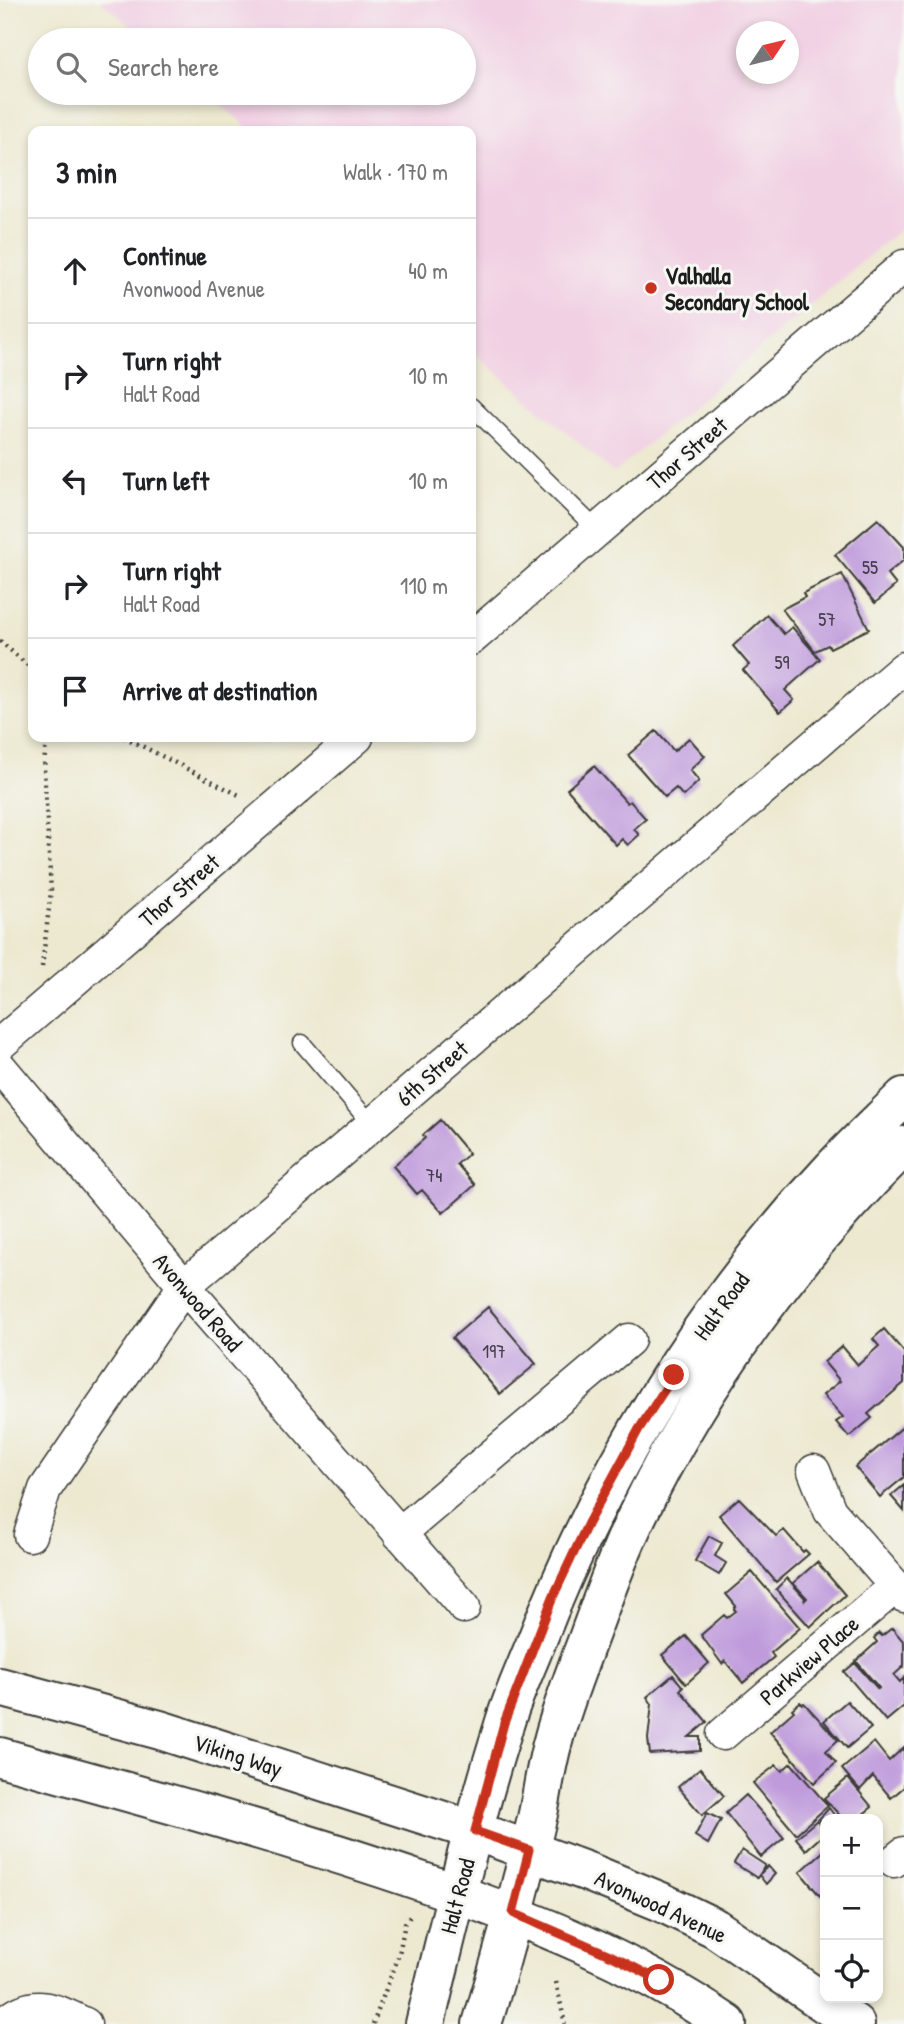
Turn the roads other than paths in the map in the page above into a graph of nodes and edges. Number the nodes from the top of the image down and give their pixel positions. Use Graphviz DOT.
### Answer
graph roads {
  1 [pos="904,267"];
  2 [pos="476,411"];
  3 [pos="597,530"];
  4 [pos="476,635"];
  5 [pos="904,668"];
  6 [pos="351,742"];
  7 [pos="302,1043"];
  8 [pos="0,1044"];
  9 [pos="0,1067"];
  10 [pos="904,1097"];
  11 [pos="372,1125"];
  12 [pos="904,1146"];
  13 [pos="184,1286"];
  14 [pos="629,1340"];
  15 [pos="814,1471"];
  16 [pos="399,1534"];
  17 [pos="30,1535"];
  18 [pos="900,1591"];
  19 [pos="464,1608"];
  20 [pos="0,1687"];
  21 [pos="723,1734"];
  22 [pos="0,1757"];
  23 [pos="475,1831"];
  24 [pos="529,1850"];
  25 [pos="458,1894"];
  26 [pos="513,1913"];
  27 [pos="4,2024"];
  28 [pos="85,2024"];
  29 [pos="425,2024"];
  30 [pos="482,2024"];
  31 [pos="727,2024"];
  32 [pos="855,2024"];
  1 -- 3 [label="street, Thor Street"];
  2 -- 3 [label="lane"];
  3 -- 4 [label="street, Thor Street"];
  5 -- 11 [label="street, 6th Street"];
  6 -- 8 [label="street, Thor Street"];
  7 -- 11 [label="lane"];
  9 -- 13 [label="street, Avonwood Road"];
  10 -- 23 [label="street, Halt Road"];
  11 -- 13 [label="street, 6th Street"];
  12 -- 24 [label="street, Halt Road"];
  13 -- 16 [label="street, Avonwood Road"];
  13 -- 17 [label="street, 6th Street"];
  14 -- 16 [label="street"];
  15 -- 18 [label="street"];
  16 -- 19 [label="street, Avonwood Road"];
  18 -- 21 [label="street, Parkview Place"];
  20 -- 23 [label="street, Viking Way"];
  22 -- 25 [label="street"];
  23 -- 24 [label="street, Viking Way"];
  23 -- 25 [label="street, Halt Road"];
  24 -- 26 [label="street, Halt Road"];
  24 -- 32 [label="street, Avonwood Avenue"];
  25 -- 26 [label="street"];
  25 -- 29 [label="street, Halt Road"];
  26 -- 30 [label="street, Halt Road"];
  26 -- 31 [label="street"];
  27 -- 28 [label="street"];
}
